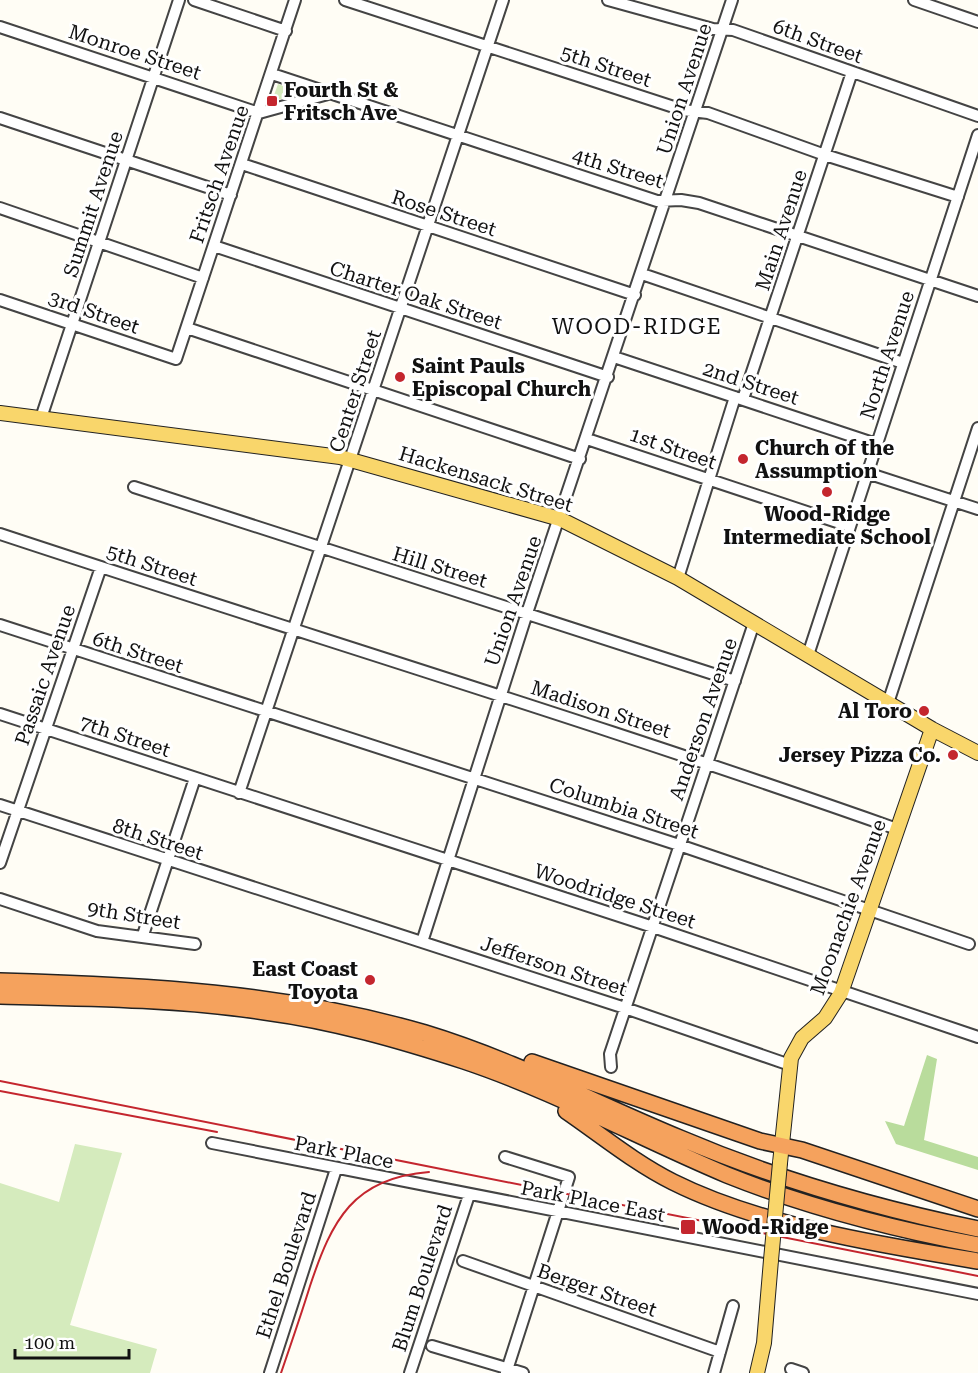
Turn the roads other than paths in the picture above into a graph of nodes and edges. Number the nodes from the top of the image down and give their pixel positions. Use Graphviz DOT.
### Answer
graph roads {
  1 [pos="179,0"];
  2 [pos="194,0"];
  3 [pos="295,0"];
  4 [pos="345,0"];
  5 [pos="503,0"];
  6 [pos="608,0"];
  7 [pos="732,0"];
  8 [pos="914,0"];
  9 [pos="978,22"];
  10 [pos="0,27"];
  11 [pos="723,29"];
  12 [pos="286,31"];
  13 [pos="488,46"];
  14 [pos="852,72"];
  15 [pos="272,74"];
  16 [pos="152,76"];
  17 [pos="330,93"];
  18 [pos="694,111"];
  19 [pos="259,112"];
  20 [pos="978,116"];
  21 [pos="0,118"];
  22 [pos="978,135"];
  23 [pos="458,136"];
  24 [pos="825,155"];
  25 [pos="127,159"];
  26 [pos="242,164"];
  27 [pos="231,195"];
  28 [pos="957,197"];
  29 [pos="666,201"];
  30 [pos="0,208"];
  31 [pos="427,226"];
  32 [pos="798,237"];
  33 [pos="100,242"];
  34 [pos="214,246"];
  35 [pos="642,274"];
  36 [pos="203,278"];
  37 [pos="930,280"];
  38 [pos="635,295"];
  39 [pos="978,296"];
  40 [pos="0,300"];
  41 [pos="400,309"];
  42 [pos="771,319"];
  43 [pos="72,324"];
  44 [pos="187,328"];
  45 [pos="614,357"];
  46 [pos="176,359"];
  47 [pos="903,363"];
  48 [pos="608,377"];
  49 [pos="372,392"];
  50 [pos="739,398"];
  51 [pos="0,413"];
  52 [pos="41,418"];
  53 [pos="978,428"];
  54 [pos="587,439"];
  55 [pos="876,444"];
  56 [pos="580,459"];
  57 [pos="352,460"];
  58 [pos="867,473"];
  59 [pos="709,480"];
  60 [pos="134,487"];
  61 [pos="954,501"];
  62 [pos="978,509"];
  63 [pos="560,519"];
  64 [pos="849,526"];
  65 [pos="0,534"];
  66 [pos="320,549"];
  67 [pos="101,567"];
  68 [pos="678,578"];
  69 [pos="527,613"];
  70 [pos="754,623"];
  71 [pos="0,625"];
  72 [pos="293,631"];
  73 [pos="73,649"];
  74 [pos="808,655"];
  75 [pos="735,681"];
  76 [pos="500,696"];
  77 [pos="888,703"];
  78 [pos="266,712"];
  79 [pos="0,714"];
  80 [pos="46,729"];
  81 [pos="932,729"];
  82 [pos="977,748"];
  83 [pos="707,762"];
  84 [pos="195,778"];
  85 [pos="474,778"];
  86 [pos="239,793"];
  87 [pos="0,805"];
  88 [pos="18,812"];
  89 [pos="897,829"];
  90 [pos="680,845"];
  91 [pos="448,860"];
  92 [pos="167,862"];
  93 [pos="0,863"];
  94 [pos="0,899"];
  95 [pos="306,905"];
  96 [pos="869,911"];
  97 [pos="653,927"];
  98 [pos="143,935"];
  99 [pos="422,942"];
  100 [pos="195,944"];
  101 [pos="969,944"];
  102 [pos="0,981"];
  103 [pos="841,993"];
  104 [pos="0,996"];
  105 [pos="625,1008"];
  106 [pos="424,1033"];
  107 [pos="978,1037"];
  108 [pos="790,1065"];
  109 [pos="611,1067"];
  110 [pos="526,1085"];
  111 [pos="212,1143"];
  112 [pos="782,1146"];
  113 [pos="505,1157"];
  114 [pos="336,1169"];
  115 [pos="469,1195"];
  116 [pos="978,1209"];
  117 [pos="557,1212"];
  118 [pos="775,1219"];
  119 [pos="978,1229"];
  120 [pos="978,1245"];
  121 [pos="463,1261"];
  122 [pos="978,1261"];
  123 [pos="533,1286"];
  124 [pos="978,1294"];
  125 [pos="733,1306"];
  126 [pos="432,1346"];
  127 [pos="720,1352"];
  128 [pos="791,1369"];
  129 [pos="507,1370"];
  130 [pos="270,1373"];
  131 [pos="410,1373"];
  132 [pos="523,1373"];
  133 [pos="714,1373"];
  134 [pos="757,1373"];
  135 [pos="803,1373"];
  1 -- 16 [label="street, Summit Avenue"];
  2 -- 12 [label="street"];
  3 -- 12 [label="street, Fritsch Avenue"];
  4 -- 13 [label="street, 5th Street"];
  5 -- 13 [label="street, Center Street"];
  6 -- 11 [label="street, 6th Street"];
  7 -- 11 [label="street, Union Avenue"];
  8 -- 9 [label="street"];
  10 -- 16 [label="street, Monroe Street"];
  11 -- 14 [label="street, 6th Street"];
  11 -- 18 [label="street, Union Avenue"];
  12 -- 15 [label="street, Fritsch Avenue"];
  13 -- 18 [label="street, 5th Street"];
  13 -- 23 [label="street, Center Street"];
  14 -- 20 [label="street, 6th Street"];
  14 -- 24 [label="street, Main Avenue"];
  15 -- 17 [label="street, 4th Street"];
  15 -- 19 [label="street, Fritsch Avenue"];
  16 -- 19 [label="street, Monroe Street"];
  16 -- 25 [label="street, Summit Avenue"];
  17 -- 19 [label="street"];
  17 -- 23 [label="street, 4th Street"];
  18 -- 24 [label="street, 5th Street"];
  18 -- 29 [label="street, Union Avenue"];
  19 -- 26 [label="street, Fritsch Avenue"];
  21 -- 25 [label="street"];
  22 -- 28 [label="street, North Avenue"];
  23 -- 29 [label="street, 4th Street"];
  23 -- 31 [label="street, Center Street"];
  24 -- 28 [label="street, 5th Street"];
  24 -- 32 [label="street, Main Avenue"];
  25 -- 27 [label="street"];
  25 -- 33 [label="street, Summit Avenue"];
  26 -- 27 [label="street, Fritsch Avenue"];
  26 -- 31 [label="street, Rose Street"];
  27 -- 34 [label="street, Fritsch Avenue"];
  28 -- 37 [label="street, North Avenue"];
  29 -- 32 [label="street, 4th Street"];
  29 -- 35 [label="street, Union Avenue"];
  30 -- 33 [label="street"];
  31 -- 38 [label="street, Rose Street"];
  31 -- 41 [label="street, Center Street"];
  32 -- 37 [label="street, 4th Street"];
  32 -- 42 [label="street, Main Avenue"];
  33 -- 36 [label="street"];
  33 -- 43 [label="street, Summit Avenue"];
  34 -- 36 [label="street, Fritsch Avenue"];
  34 -- 41 [label="street, Charter Oak Street"];
  35 -- 38 [label="street, Union Avenue"];
  35 -- 42 [label="street"];
  36 -- 44 [label="street, Fritsch Avenue"];
  37 -- 39 [label="street, 4th Street"];
  37 -- 47 [label="street, North Avenue"];
  38 -- 45 [label="street, Union Avenue"];
  40 -- 43 [label="street, 3rd Street"];
  41 -- 48 [label="street, Charter Oak Street"];
  41 -- 49 [label="street, Center Street"];
  42 -- 47 [label="street"];
  42 -- 50 [label="street, Main Avenue"];
  43 -- 46 [label="street, 3rd Street"];
  43 -- 52 [label="street, Summit Avenue"];
  44 -- 46 [label="street, Fritsch Avenue"];
  44 -- 49 [label="street"];
  45 -- 48 [label="street, Union Avenue"];
  45 -- 50 [label="street, 2nd Street"];
  47 -- 55 [label="street, North Avenue"];
  48 -- 54 [label="street, Union Avenue"];
  49 -- 56 [label="street"];
  49 -- 57 [label="street, Center Street"];
  50 -- 55 [label="street, 2nd Street"];
  50 -- 59 [label="street, Main Avenue"];
  51 -- 52 [label="main road, Hackensack Street"];
  52 -- 57 [label="main road, Hackensack Street"];
  53 -- 61 [label="street"];
  54 -- 56 [label="street, Union Avenue"];
  54 -- 59 [label="street, 1st Street"];
  55 -- 58 [label="street, North Avenue"];
  56 -- 63 [label="street, Union Avenue"];
  57 -- 63 [label="main road, Hackensack Street"];
  57 -- 66 [label="street, Center Street"];
  58 -- 61 [label="street"];
  58 -- 64 [label="street, North Avenue"];
  59 -- 64 [label="street, 1st Street"];
  59 -- 68 [label="street, Main Avenue"];
  60 -- 66 [label="street, Hill Street"];
  61 -- 62 [label="street"];
  61 -- 77 [label="street"];
  63 -- 68 [label="main road, Hackensack Street"];
  63 -- 69 [label="street, Union Avenue"];
  64 -- 74 [label="street, North Avenue"];
  65 -- 67 [label="street, 5th Street"];
  66 -- 69 [label="street, Hill Street"];
  66 -- 72 [label="street, Center Street"];
  67 -- 72 [label="street, 5th Street"];
  67 -- 73 [label="street, Passaic Avenue"];
  68 -- 70 [label="main road, Hackensack Street"];
  69 -- 75 [label="street, Hill Street"];
  69 -- 76 [label="street, Union Avenue"];
  70 -- 74 [label="main road, Hackensack Street"];
  70 -- 75 [label="street, Anderson Avenue"];
  71 -- 73 [label="street, 6th Street"];
  72 -- 76 [label="street, Madison Street"];
  72 -- 78 [label="street, Center Street"];
  73 -- 78 [label="street, 6th Street"];
  73 -- 80 [label="street, Passaic Avenue"];
  74 -- 77 [label="main road, Hackensack Street"];
  75 -- 83 [label="street, Anderson Avenue"];
  76 -- 83 [label="street, Madison Street"];
  76 -- 85 [label="street, Union Avenue"];
  77 -- 81 [label="main road, Hackensack Street"];
  78 -- 85 [label="street, Columbia Street"];
  78 -- 86 [label="street, Center Street"];
  79 -- 80 [label="street, 7th Street"];
  80 -- 84 [label="street, 7th Street"];
  80 -- 88 [label="street, Passaic Avenue"];
  81 -- 82 [label="main road, Hackensack Street"];
  81 -- 89 [label="main road, Moonachie Avenue"];
  83 -- 89 [label="street, Madison Street"];
  83 -- 90 [label="street, Anderson Avenue"];
  84 -- 86 [label="street, 7th Street"];
  84 -- 92 [label="street"];
  85 -- 90 [label="street, Columbia Street"];
  85 -- 91 [label="street, Union Avenue"];
  86 -- 91 [label="street, Woodridge Street"];
  87 -- 88 [label="street, 8th Street"];
  88 -- 92 [label="street, 8th Street"];
  88 -- 93 [label="street, Passaic Avenue"];
  89 -- 96 [label="main road, Moonachie Avenue"];
  90 -- 96 [label="street, Columbia Street"];
  90 -- 97 [label="street, Anderson Avenue"];
  91 -- 97 [label="street, Woodridge Street"];
  91 -- 99 [label="street, Union Avenue"];
  92 -- 95 [label="street, 8th Street"];
  92 -- 98 [label="street"];
  94 -- 98 [label="street, 9th Street"];
  95 -- 99 [label="street, Jefferson Street"];
  96 -- 101 [label="street, Columbia Street"];
  96 -- 103 [label="main road, Moonachie Avenue"];
  97 -- 103 [label="street, Woodridge Street"];
  97 -- 105 [label="street, Anderson Avenue"];
  98 -- 100 [label="street, 9th Street"];
  99 -- 105 [label="street, Jefferson Street"];
  102 -- 106 [label="highway"];
  103 -- 107 [label="street, Woodridge Street"];
  103 -- 108 [label="main road, Moonachie Avenue"];
  104 -- 110 [label="highway"];
  105 -- 108 [label="street, Jefferson Street"];
  105 -- 109 [label="street, Anderson Avenue"];
  106 -- 112 [label="highway"];
  106 -- 119 [label="highway"];
  108 -- 112 [label="main road, Moonachie Avenue"];
  110 -- 118 [label="highway"];
  110 -- 120 [label="highway"];
  111 -- 114 [label="street, Park Place"];
  112 -- 116 [label="highway"];
  112 -- 118 [label="main road, Moonachie Avenue, bridge"];
  113 -- 117 [label="street"];
  114 -- 115 [label="street, Park Place"];
  114 -- 130 [label="street, Ethel Boulevard"];
  115 -- 117 [label="street, Park Place East"];
  115 -- 131 [label="street, Blum Boulevard"];
  117 -- 123 [label="street"];
  117 -- 124 [label="street, Park Place East"];
  118 -- 122 [label="highway"];
  118 -- 134 [label="main road, Moonachie Avenue, bridge"];
  121 -- 123 [label="street, Berger Street"];
  123 -- 127 [label="street, Berger Street"];
  123 -- 129 [label="street"];
  125 -- 127 [label="street"];
  126 -- 129 [label="street"];
  127 -- 133 [label="street"];
  128 -- 135 [label="street"];
  129 -- 132 [label="street"];
}
